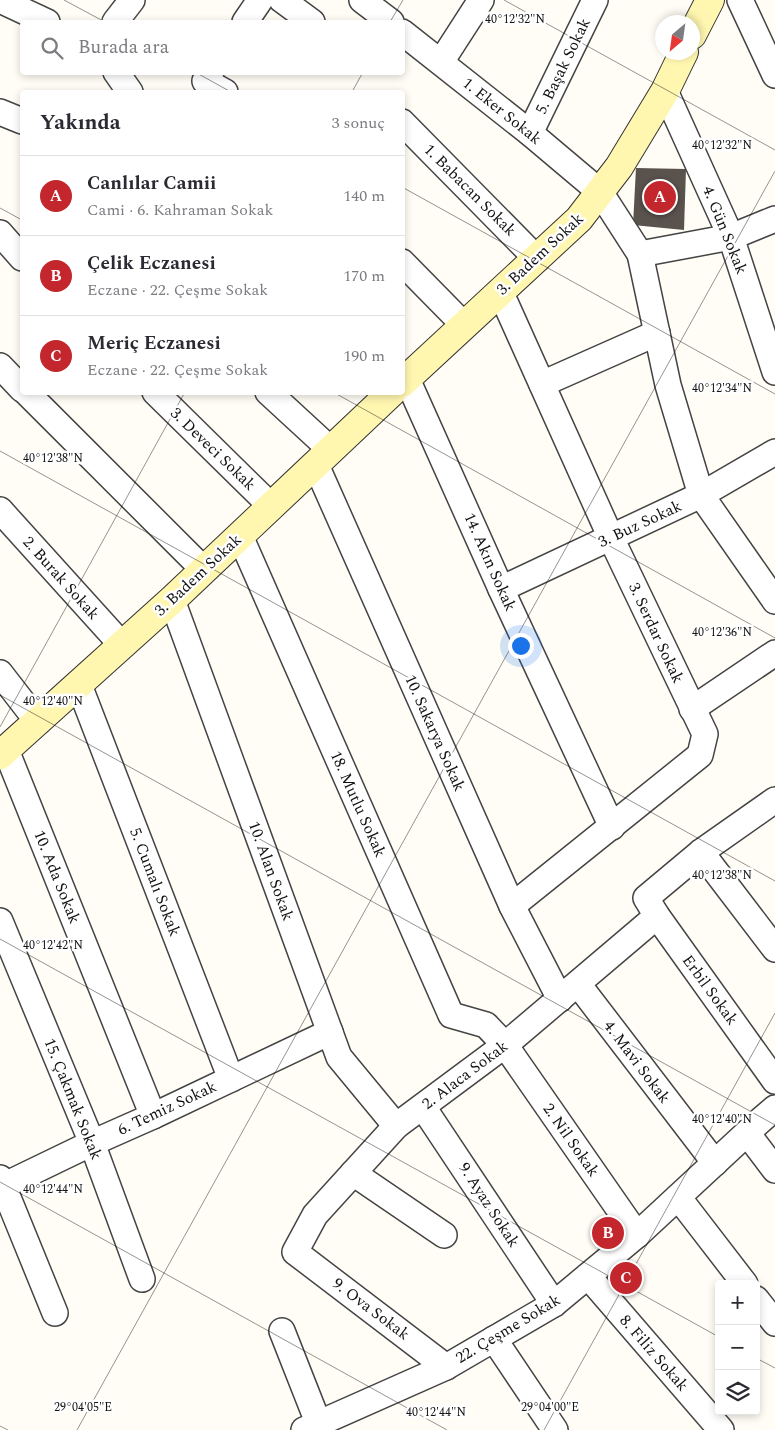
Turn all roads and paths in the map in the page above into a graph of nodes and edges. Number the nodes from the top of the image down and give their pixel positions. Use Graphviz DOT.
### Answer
graph roads {
  1 [pos="0,0"];
  2 [pos="132,0"];
  3 [pos="260,0"];
  4 [pos="282,0"];
  5 [pos="481,0"];
  6 [pos="595,0"];
  7 [pos="710,0"];
  8 [pos="740,0"];
  9 [pos="368,2"];
  10 [pos="312,14"];
  11 [pos="700,19"];
  12 [pos="43,20"];
  13 [pos="117,20"];
  14 [pos="246,20"];
  15 [pos="389,20"];
  16 [pos="405,34"];
  17 [pos="680,60"];
  18 [pos="441,62"];
  19 [pos="118,75"];
  20 [pos="775,75"];
  21 [pos="129,90"];
  22 [pos="664,92"];
  23 [pos="0,112"];
  24 [pos="20,120"];
  25 [pos="405,125"];
  26 [pos="530,133"];
  27 [pos="600,192"];
  28 [pos="775,219"];
  29 [pos="0,233"];
  30 [pos="731,237"];
  31 [pos="640,254"];
  32 [pos="20,256"];
  33 [pos="537,258"];
  34 [pos="405,265"];
  35 [pos="500,292"];
  36 [pos="464,325"];
  37 [pos="657,333"];
  38 [pos="773,356"];
  39 [pos="0,366"];
  40 [pos="405,378"];
  41 [pos="542,384"];
  42 [pos="20,387"];
  43 [pos="405,390"];
  44 [pos="29,395"];
  45 [pos="158,395"];
  46 [pos="271,395"];
  47 [pos="388,395"];
  48 [pos="775,452"];
  49 [pos="324,457"];
  50 [pos="701,495"];
  51 [pos="271,506"];
  52 [pos="0,510"];
  53 [pos="240,536"];
  54 [pos="611,538"];
  55 [pos="204,570"];
  56 [pos="501,589"];
  57 [pos="172,600"];
  58 [pos="775,601"];
  59 [pos="122,645"];
  60 [pos="775,653"];
  61 [pos="0,674"];
  62 [pos="79,685"];
  63 [pos="692,708"];
  64 [pos="38,722"];
  65 [pos="3,752"];
  66 [pos="775,800"];
  67 [pos="612,827"];
  68 [pos="701,852"];
  69 [pos="512,906"];
  70 [pos="652,907"];
  71 [pos="0,921"];
  72 [pos="775,949"];
  73 [pos="569,992"];
  74 [pos="330,1032"];
  75 [pos="505,1045"];
  76 [pos="230,1079"];
  77 [pos="775,1081"];
  78 [pos="423,1107"];
  79 [pos="775,1108"];
  80 [pos="153,1116"];
  81 [pos="396,1126"];
  82 [pos="747,1133"];
  83 [pos="92,1142"];
  84 [pos="715,1163"];
  85 [pos="775,1170"];
  86 [pos="353,1173"];
  87 [pos="2,1182"];
  88 [pos="678,1197"];
  89 [pos="444,1235"];
  90 [pos="637,1236"];
  91 [pos="295,1252"];
  92 [pos="588,1276"];
  93 [pos="142,1279"];
  94 [pos="742,1280"];
  95 [pos="554,1304"];
  96 [pos="760,1304"];
  97 [pos="55,1313"];
  98 [pos="775,1323"];
  99 [pos="282,1331"];
  100 [pos="494,1339"];
  101 [pos="446,1367"];
  102 [pos="314,1428"];
  103 [pos="556,1430"];
  104 [pos="721,1430"];
  1 -- 12 [label="street"];
  2 -- 13 [label="street"];
  3 -- 14 [label="street"];
  4 -- 10 [label="street"];
  5 -- 18 [label="street"];
  6 -- 26 [label="street, 5. Başak Sokak"];
  7 -- 11 [label="street"];
  8 -- 20 [label="street"];
  9 -- 15 [label="street"];
  16 -- 18 [label="street, 1. Eker Sokak"];
  17 -- 22 [label="street, 3. Badem Sokak"];
  18 -- 26 [label="street, 1. Eker Sokak"];
  19 -- 21 [label="street"];
  22 -- 27 [label="street, 3. Badem Sokak"];
  22 -- 30 [label="street, 4. Gün Sokak"];
  23 -- 24 [label="street"];
  25 -- 33 [label="street, 1. Babacan Sokak"];
  26 -- 27 [label="street, 1. Eker Sokak"];
  27 -- 31 [label="street, 1. Eker Sokak"];
  27 -- 33 [label="street, 3. Badem Sokak"];
  28 -- 30 [label="street"];
  29 -- 32 [label="street"];
  30 -- 31 [label="street"];
  30 -- 38 [label="street, 4. Gün Sokak"];
  31 -- 37 [label="street"];
  33 -- 35 [label="street, 3. Badem Sokak"];
  34 -- 36 [label="street"];
  35 -- 36 [label="street, 3. Badem Sokak"];
  35 -- 41 [label="street, 3. Serdar Sokak"];
  36 -- 40 [label="street, 3. Badem Sokak"];
  37 -- 41 [label="street"];
  37 -- 50 [label="street"];
  39 -- 42 [label="street"];
  41 -- 54 [label="street, 3. Serdar Sokak"];
  43 -- 56 [label="street, 14. Akın Sokak"];
  44 -- 55 [label="street"];
  45 -- 51 [label="street, 3. Deveci Sokak"];
  46 -- 49 [label="street"];
  47 -- 49 [label="street, 3. Badem Sokak"];
  48 -- 50 [label="street, 3. Buz Sokak"];
  49 -- 51 [label="street, 3. Badem Sokak"];
  49 -- 69 [label="street, 10. Sakarya Sokak"];
  50 -- 54 [label="street, 3. Buz Sokak"];
  50 -- 58 [label="street"];
  51 -- 53 [label="street, 3. Badem Sokak"];
  52 -- 59 [label="street, 2. Burak Sokak"];
  53 -- 55 [label="street, 3. Badem Sokak"];
  53 -- 75 [label="street, 18. Mutlu Sokak"];
  54 -- 56 [label="street, 3. Buz Sokak"];
  54 -- 63 [label="street, 3. Serdar Sokak"];
  55 -- 57 [label="street, 3. Badem Sokak"];
  56 -- 67 [label="street, 14. Akın Sokak"];
  57 -- 59 [label="street, 3. Badem Sokak"];
  57 -- 74 [label="street, 10. Alan Sokak"];
  59 -- 62 [label="street, 3. Badem Sokak"];
  60 -- 63 [label="street"];
  61 -- 64 [label="street"];
  62 -- 64 [label="street, 3. Badem Sokak"];
  62 -- 76 [label="street, 5. Cumalı Sokak"];
  63 -- 67 [label="street, 3. Serdar Sokak"];
  64 -- 65 [label="street, 3. Badem Sokak"];
  65 -- 80 [label="street, 10. Ada Sokak"];
  66 -- 68 [label="street, 2. Alaca Sokak"];
  67 -- 69 [label="street, 3. Serdar Sokak"];
  68 -- 70 [label="street, 2. Alaca Sokak"];
  68 -- 72 [label="street"];
  69 -- 73 [label="street, 10. Sakarya Sokak"];
  70 -- 73 [label="street, 2. Alaca Sokak"];
  70 -- 77 [label="street, Erbil Sokak"];
  71 -- 83 [label="street, 15. Çakmak Sokak"];
  73 -- 75 [label="street, 2. Alaca Sokak"];
  73 -- 84 [label="street, 4. Mavi Sokak"];
  74 -- 76 [label="street, 6. Temiz Sokak"];
  74 -- 81 [label="street, 10. Alan Sokak"];
  75 -- 78 [label="street, 2. Alaca Sokak"];
  75 -- 90 [label="street, 2. Nil Sokak"];
  76 -- 80 [label="street, 6. Temiz Sokak"];
  78 -- 81 [label="street, 2. Alaca Sokak"];
  78 -- 95 [label="street, 9. Ayaz Sokak"];
  79 -- 82 [label="street, 22. Çeşme Sokak"];
  80 -- 83 [label="street, 6. Temiz Sokak"];
  81 -- 86 [label="street, 2. Alaca Sokak"];
  82 -- 84 [label="street, 22. Çeşme Sokak"];
  82 -- 85 [label="street"];
  83 -- 87 [label="street, 6. Temiz Sokak"];
  83 -- 93 [label="street, 15. Çakmak Sokak"];
  84 -- 88 [label="street, 22. Çeşme Sokak"];
  86 -- 89 [label="street"];
  86 -- 91 [label="street, 2. Alaca Sokak"];
  87 -- 97 [label="street"];
  88 -- 90 [label="street, 22. Çeşme Sokak"];
  88 -- 94 [label="street"];
  90 -- 92 [label="street, 22. Çeşme Sokak"];
  91 -- 101 [label="street, 9. Ova Sokak"];
  92 -- 95 [label="street, 22. Çeşme Sokak"];
  92 -- 104 [label="street, 8. Filiz Sokak"];
  95 -- 100 [label="street, 22. Çeşme Sokak"];
  96 -- 98 [label="street"];
  99 -- 102 [label="street"];
  100 -- 101 [label="street, 22. Çeşme Sokak"];
  100 -- 103 [label="street"];
  101 -- 102 [label="street, 22. Çeşme Sokak"];
}
